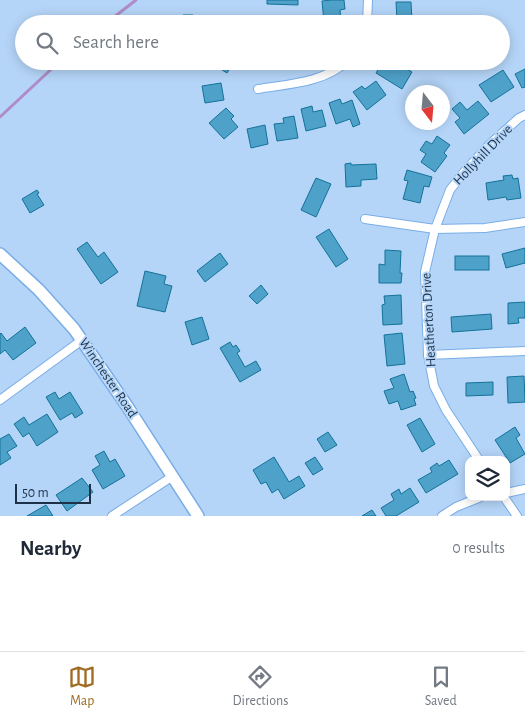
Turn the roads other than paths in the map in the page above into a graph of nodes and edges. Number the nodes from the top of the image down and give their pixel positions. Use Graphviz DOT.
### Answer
graph roads {
  1 [pos="368,0"];
  2 [pos="367,15"];
  3 [pos="336,70"];
  4 [pos="258,89"];
  5 [pos="525,114"];
  6 [pos="365,219"];
  7 [pos="525,222"];
  8 [pos="435,229"];
  9 [pos="0,254"];
  10 [pos="82,340"];
  11 [pos="525,351"];
  12 [pos="428,355"];
  13 [pos="1,398"];
  14 [pos="476,456"];
  15 [pos="172,476"];
  16 [pos="525,489"];
  17 [pos="510,492"];
  18 [pos="471,501"];
  19 [pos="507,501"];
  20 [pos="112,516"];
  21 [pos="198,516"];
  22 [pos="442,516"];
  23 [pos="517,516"];
  1 -- 2 [label="street"];
  3 -- 4 [label="street"];
  5 -- 8 [label="street, Hollyhill Drive"];
  6 -- 8 [label="street"];
  7 -- 8 [label="street"];
  8 -- 12 [label="street, Heatherton Drive"];
  9 -- 10 [label="street, Winchester Road"];
  10 -- 13 [label="street"];
  10 -- 15 [label="street, Winchester Road"];
  11 -- 12 [label="street"];
  12 -- 14 [label="street, Heatherton Drive"];
  15 -- 20 [label="street"];
  15 -- 21 [label="street, Winchester Road"];
  16 -- 17 [label="street"];
  18 -- 22 [label="street"];
  19 -- 23 [label="street"];
}
